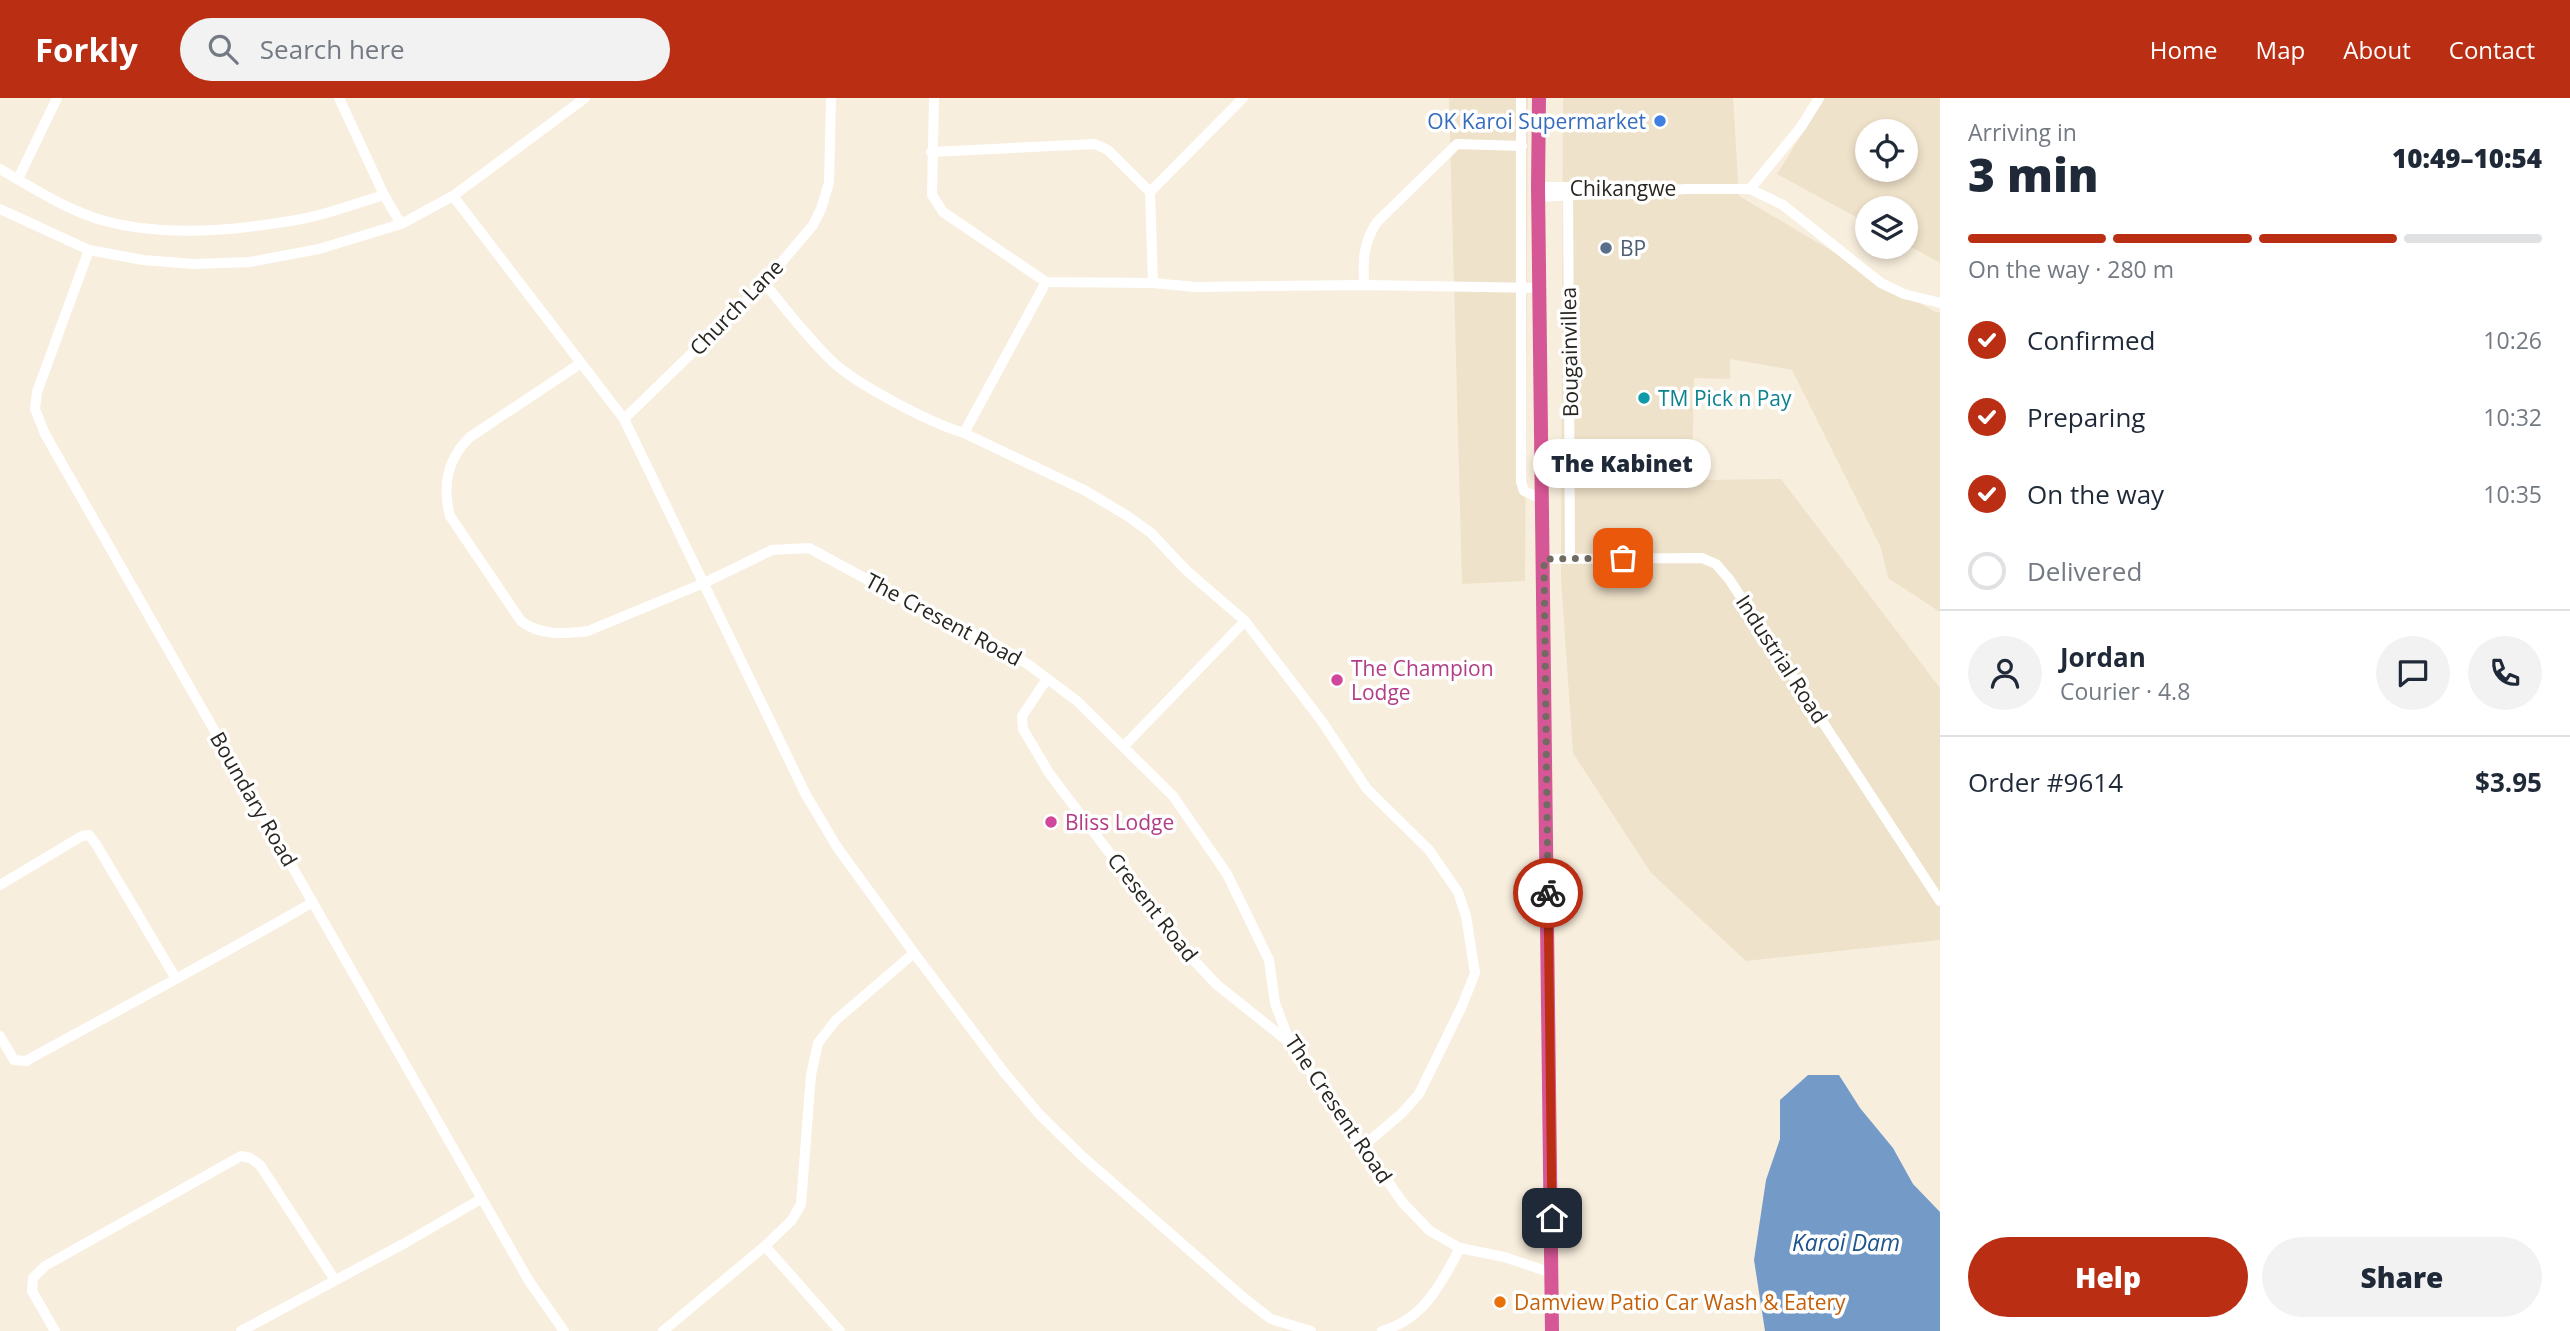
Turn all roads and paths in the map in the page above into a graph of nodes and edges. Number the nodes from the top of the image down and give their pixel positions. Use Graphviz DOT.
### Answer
graph roads {
  1 [pos="57,98"];
  2 [pos="340,98"];
  3 [pos="585,98"];
  4 [pos="831,98"];
  5 [pos="934,98"];
  6 [pos="1242,98"];
  7 [pos="1521,98"];
  8 [pos="1539,98"];
  9 [pos="1819,98"];
  10 [pos="1522,146"];
  11 [pos="931,152"];
  12 [pos="0,169"];
  13 [pos="18,179"];
  14 [pos="1750,189"];
  15 [pos="1150,192"];
  16 [pos="1538,192"];
  17 [pos="1568,192"];
  18 [pos="384,195"];
  19 [pos="453,196"];
  20 [pos="0,209"];
  21 [pos="401,224"];
  22 [pos="89,250"];
  23 [pos="1046,282"];
  24 [pos="764,283"];
  25 [pos="1153,283"];
  26 [pos="1364,285"];
  27 [pos="1520,288"];
  28 [pos="1540,288"];
  29 [pos="1940,303"];
  30 [pos="581,363"];
  31 [pos="624,419"];
  32 [pos="964,433"];
  33 [pos="1542,499"];
  34 [pos="1570,558"];
  35 [pos="1544,559"];
  36 [pos="704,583"];
  37 [pos="1245,621"];
  38 [pos="1047,679"];
  39 [pos="1124,746"];
  40 [pos="0,885"];
  41 [pos="1940,901"];
  42 [pos="313,902"];
  43 [pos="914,953"];
  44 [pos="175,977"];
  45 [pos="0,1036"];
  46 [pos="1290,1043"];
  47 [pos="1362,1147"];
  48 [pos="481,1199"];
  49 [pos="765,1246"];
  50 [pos="1460,1248"];
  51 [pos="1552,1273"];
  52 [pos="335,1280"];
  53 [pos="55,1331"];
  54 [pos="241,1331"];
  55 [pos="564,1331"];
  56 [pos="663,1331"];
  57 [pos="840,1331"];
  58 [pos="1311,1331"];
  59 [pos="1382,1331"];
  60 [pos="1552,1331"];
  1 -- 13 [label="street"];
  2 -- 18 [label="street"];
  3 -- 19 [label="street"];
  4 -- 24 [label="street, Church Lane"];
  5 -- 11 [label="street"];
  6 -- 15 [label="street"];
  7 -- 10 [label="street"];
  8 -- 16 [label="highway"];
  9 -- 14 [label="street"];
  10 -- 26 [label="street"];
  10 -- 27 [label="street"];
  11 -- 15 [label="street"];
  11 -- 23 [label="street"];
  12 -- 13 [label="street"];
  13 -- 18 [label="street"];
  14 -- 17 [label="street, Chikangwe"];
  14 -- 29 [label="street"];
  15 -- 25 [label="street"];
  16 -- 17 [label="street, Chikangwe"];
  16 -- 28 [label="highway"];
  17 -- 34 [label="street, Bougainvillea"];
  18 -- 21 [label="street"];
  19 -- 21 [label="street"];
  19 -- 30 [label="street"];
  20 -- 22 [label="street"];
  21 -- 22 [label="street"];
  22 -- 42 [label="street, Boundary Road"];
  23 -- 25 [label="street"];
  23 -- 32 [label="street"];
  24 -- 31 [label="street, Church Lane"];
  24 -- 32 [label="street"];
  25 -- 26 [label="street"];
  26 -- 27 [label="street"];
  27 -- 28 [label="street"];
  27 -- 33 [label="street"];
  28 -- 33 [label="highway"];
  30 -- 31 [label="street"];
  30 -- 36 [label="street, The Cresent Road"];
  31 -- 36 [label="street"];
  32 -- 37 [label="street"];
  33 -- 35 [label="highway"];
  34 -- 35 [label="street, Industrial Road"];
  34 -- 41 [label="street, Industrial Road"];
  35 -- 51 [label="highway"];
  36 -- 38 [label="street, The Cresent Road"];
  36 -- 43 [label="street"];
  37 -- 39 [label="street"];
  37 -- 47 [label="street"];
  38 -- 39 [label="street, The Cresent Road"];
  38 -- 46 [label="street, Cresent Road"];
  39 -- 46 [label="street, The Cresent Road"];
  40 -- 44 [label="street"];
  42 -- 44 [label="street"];
  42 -- 48 [label="street, Boundary Road"];
  43 -- 49 [label="street"];
  43 -- 58 [label="street"];
  44 -- 45 [label="street"];
  46 -- 47 [label="street, The Cresent Road"];
  47 -- 50 [label="street, The Cresent Road"];
  48 -- 52 [label="street"];
  48 -- 55 [label="street, Boundary Road"];
  49 -- 56 [label="street"];
  49 -- 57 [label="street"];
  50 -- 51 [label="street, The Cresent Road"];
  50 -- 59 [label="street"];
  51 -- 60 [label="highway"];
  52 -- 53 [label="street"];
  52 -- 54 [label="street"];
}
